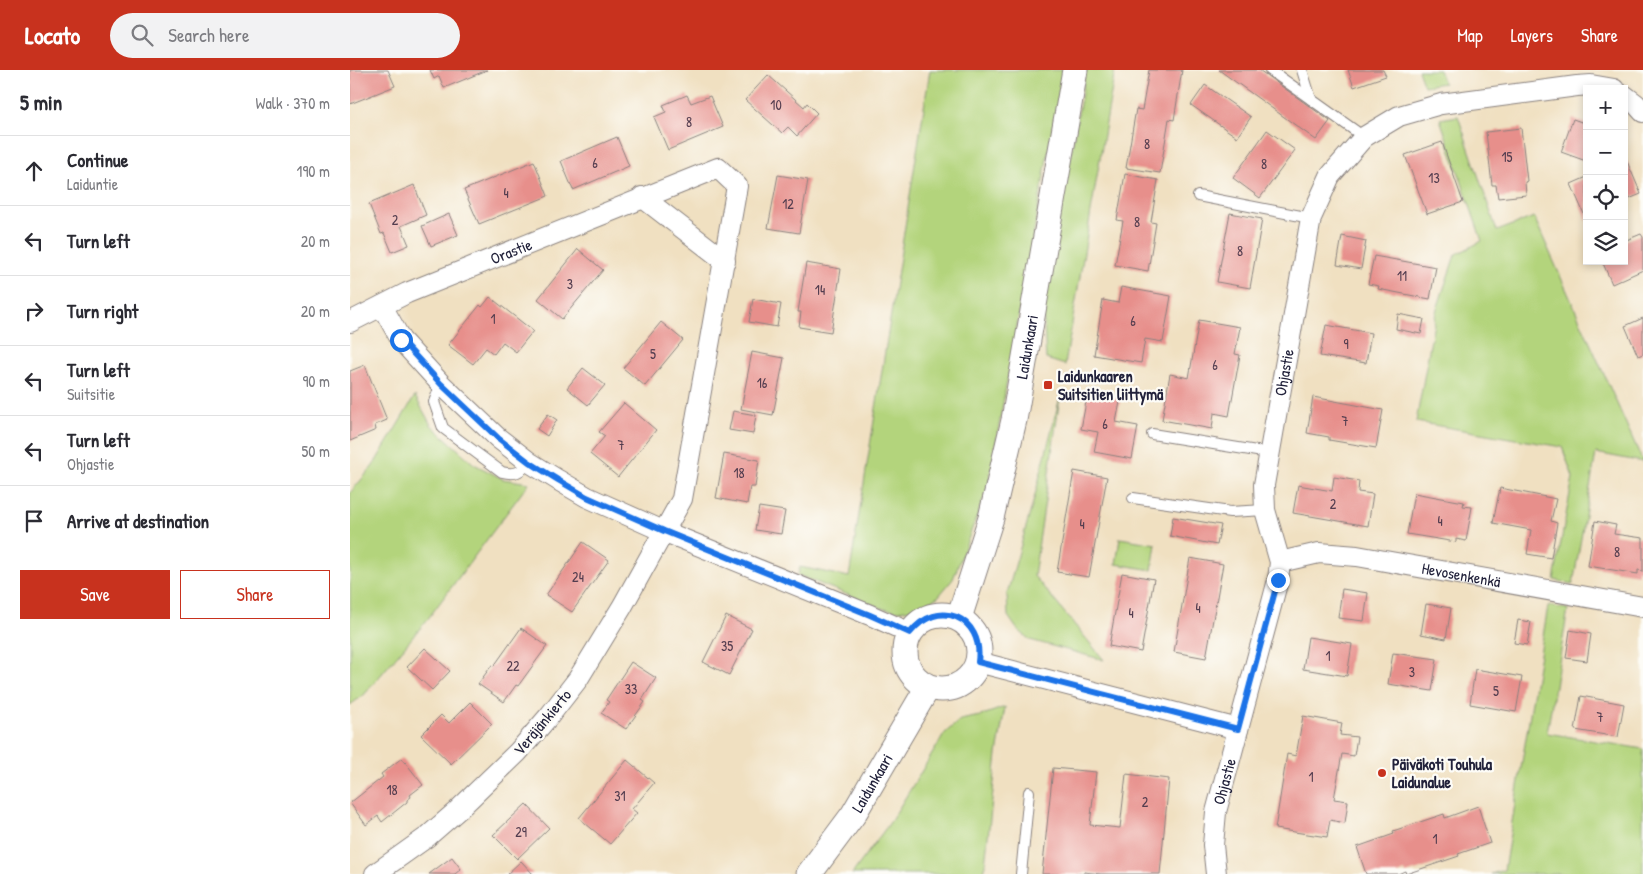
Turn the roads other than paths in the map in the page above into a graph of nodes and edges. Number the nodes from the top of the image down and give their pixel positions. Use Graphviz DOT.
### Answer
graph roads {
  1 [pos="1076,70"];
  2 [pos="1270,70"];
  3 [pos="1302,70"];
  4 [pos="1583,86"];
  5 [pos="1628,98"];
  6 [pos="1311,99"];
  7 [pos="1643,112"];
  8 [pos="1364,137"];
  9 [pos="1198,196"];
  10 [pos="642,197"];
  11 [pos="1311,218"];
  12 [pos="725,262"];
  13 [pos="382,306"];
  14 [pos="350,322"];
  15 [pos="441,384"];
  16 [pos="1152,434"];
  17 [pos="1270,453"];
  18 [pos="529,462"];
  19 [pos="1133,498"];
  20 [pos="1265,510"];
  21 [pos="664,531"];
  22 [pos="1280,562"];
  23 [pos="1643,607"];
  24 [pos="959,618"];
  25 [pos="910,633"];
  26 [pos="978,662"];
  27 [pos="928,687"];
  28 [pos="1238,729"];
  29 [pos="1029,792"];
  30 [pos="375,874"];
  31 [pos="809,874"];
  32 [pos="1021,874"];
  33 [pos="1216,874"];
  1 -- 24 [label="street, Laidunkaari"];
  2 -- 6 [label="lane"];
  3 -- 6 [label="lane"];
  4 -- 8 [label="street, Ohjastie"];
  5 -- 7 [label="street"];
  6 -- 8 [label="lane"];
  8 -- 11 [label="street, Ohjastie"];
  9 -- 11 [label="lane"];
  10 -- 12 [label="street"];
  10 -- 12 [label="street, Orastie"];
  10 -- 13 [label="street, Orastie"];
  11 -- 17 [label="street, Ohjastie"];
  12 -- 21 [label="street, Orastie"];
  13 -- 14 [label="street"];
  13 -- 15 [label="street"];
  15 -- 18 [label="street"];
  15 -- 18 [label="lane"];
  16 -- 17 [label="lane"];
  17 -- 20 [label="street, Ohjastie"];
  18 -- 21 [label="street"];
  19 -- 20 [label="lane"];
  20 -- 22 [label="street, Ohjastie"];
  21 -- 25 [label="street"];
  21 -- 30 [label="street, Veräjänkierto"];
  22 -- 23 [label="street, Hevosenkenkä"];
  22 -- 28 [label="street, Ohjastie"];
  24 -- 25 [label="street"];
  24 -- 26 [label="street"];
  25 -- 27 [label="street"];
  26 -- 27 [label="street"];
  26 -- 28 [label="street"];
  27 -- 31 [label="street, Laidunkaari"];
  28 -- 33 [label="street, Ohjastie"];
  29 -- 32 [label="lane"];
}
